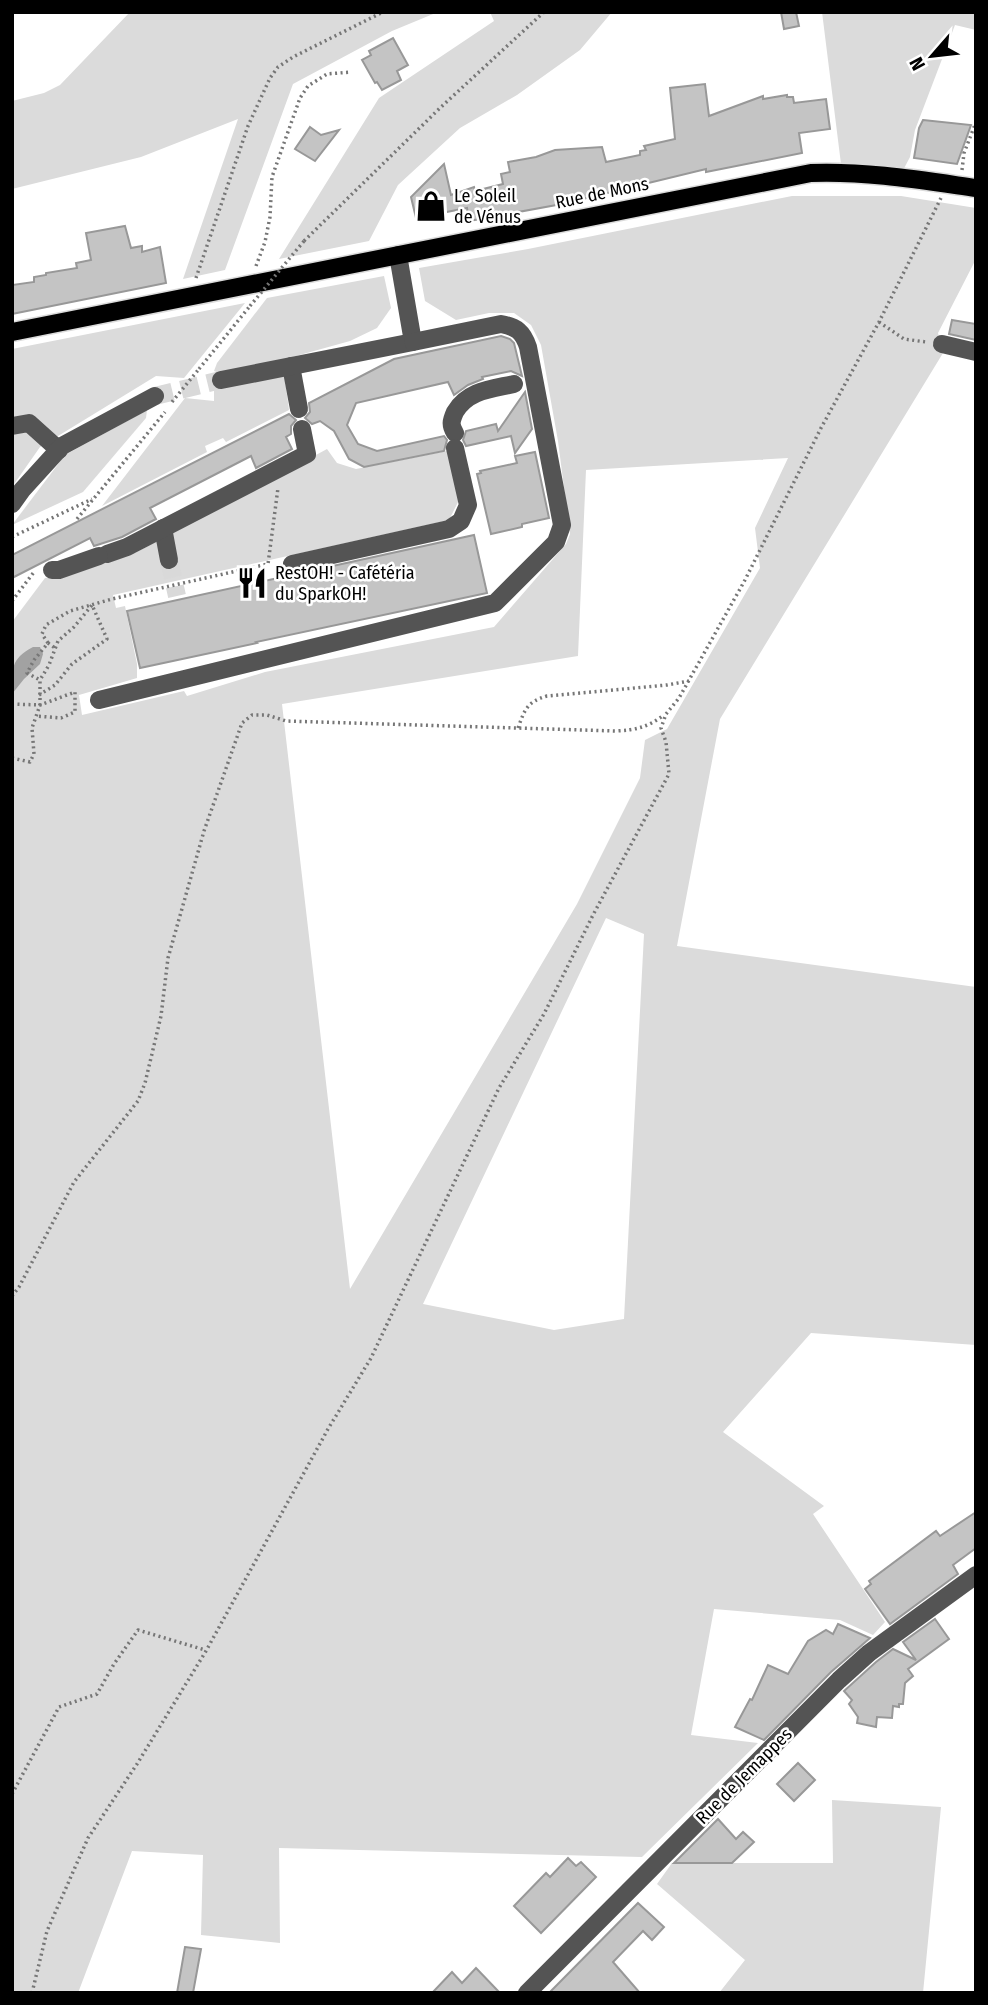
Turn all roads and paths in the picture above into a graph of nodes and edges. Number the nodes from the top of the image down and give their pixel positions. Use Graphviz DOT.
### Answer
graph roads {
  1 [pos="383,12"];
  2 [pos="544,12"];
  3 [pos="352,72"];
  4 [pos="976,122"];
  5 [pos="959,186"];
  6 [pos="398,255"];
  7 [pos="250,284"];
  8 [pos="189,296"];
  9 [pos="879,322"];
  10 [pos="12,332"];
  11 [pos="414,342"];
  12 [pos="942,344"];
  13 [pos="976,352"];
  14 [pos="291,366"];
  15 [pos="221,380"];
  16 [pos="526,382"];
  17 [pos="164,399"];
  18 [pos="299,409"];
  19 [pos="12,426"];
  20 [pos="302,429"];
  21 [pos="59,450"];
  22 [pos="280,468"];
  23 [pos="94,498"];
  24 [pos="12,504"];
  25 [pos="77,520"];
  26 [pos="163,528"];
  27 [pos="12,537"];
  28 [pos="169,560"];
  29 [pos="292,564"];
  30 [pos="43,571"];
  31 [pos="12,601"];
  32 [pos="92,605"];
  33 [pos="48,643"];
  34 [pos="55,648"];
  35 [pos="40,680"];
  36 [pos="689,681"];
  37 [pos="39,695"];
  38 [pos="99,700"];
  39 [pos="12,704"];
  40 [pos="40,705"];
  41 [pos="666,714"];
  42 [pos="36,716"];
  43 [pos="518,728"];
  44 [pos="12,758"];
  45 [pos="12,1296"];
  46 [pos="976,1575"];
  47 [pos="206,1651"];
  48 [pos="12,1794"];
  49 [pos="32,1993"];
  50 [pos="527,1993"];
  1 -- 8 [label="path"];
  2 -- 17 [label="path, bridge"];
  3 -- 7 [label="path"];
  4 -- 5 [label="path"];
  5 -- 6 [label="main road, Rue de Mons"];
  5 -- 9 [label="path"];
  6 -- 7 [label="main road, Rue de Mons"];
  6 -- 11 [label="street"];
  7 -- 8 [label="main road, Rue de Mons"];
  8 -- 10 [label="main road, Rue de Mons"];
  9 -- 12 [label="path"];
  9 -- 36 [label="path"];
  11 -- 14 [label="street"];
  11 -- 16 [label="street"];
  12 -- 13 [label="street"];
  14 -- 15 [label="street"];
  14 -- 18 [label="street"];
  16 -- 29 [label="street"];
  16 -- 38 [label="street"];
  17 -- 21 [label="street"];
  17 -- 23 [label="path"];
  19 -- 21 [label="street"];
  20 -- 22 [label="street"];
  21 -- 24 [label="street"];
  22 -- 26 [label="street"];
  22 -- 32 [label="path"];
  23 -- 25 [label="path"];
  23 -- 27 [label="path"];
  26 -- 28 [label="street"];
  26 -- 30 [label="street"];
  30 -- 31 [label="path"];
  32 -- 33 [label="path"];
  32 -- 34 [label="path"];
  32 -- 37 [label="path"];
  33 -- 34 [label="path"];
  33 -- 35 [label="path"];
  34 -- 35 [label="path"];
  35 -- 37 [label="path"];
  36 -- 41 [label="path"];
  36 -- 43 [label="path"];
  37 -- 40 [label="path"];
  39 -- 40 [label="path"];
  40 -- 42 [label="path"];
  40 -- 42 [label="path"];
  41 -- 43 [label="path"];
  41 -- 47 [label="path"];
  42 -- 44 [label="path"];
  43 -- 45 [label="path"];
  46 -- 50 [label="street, Rue de Jemappes"];
  47 -- 48 [label="path"];
  47 -- 49 [label="path"];
}
